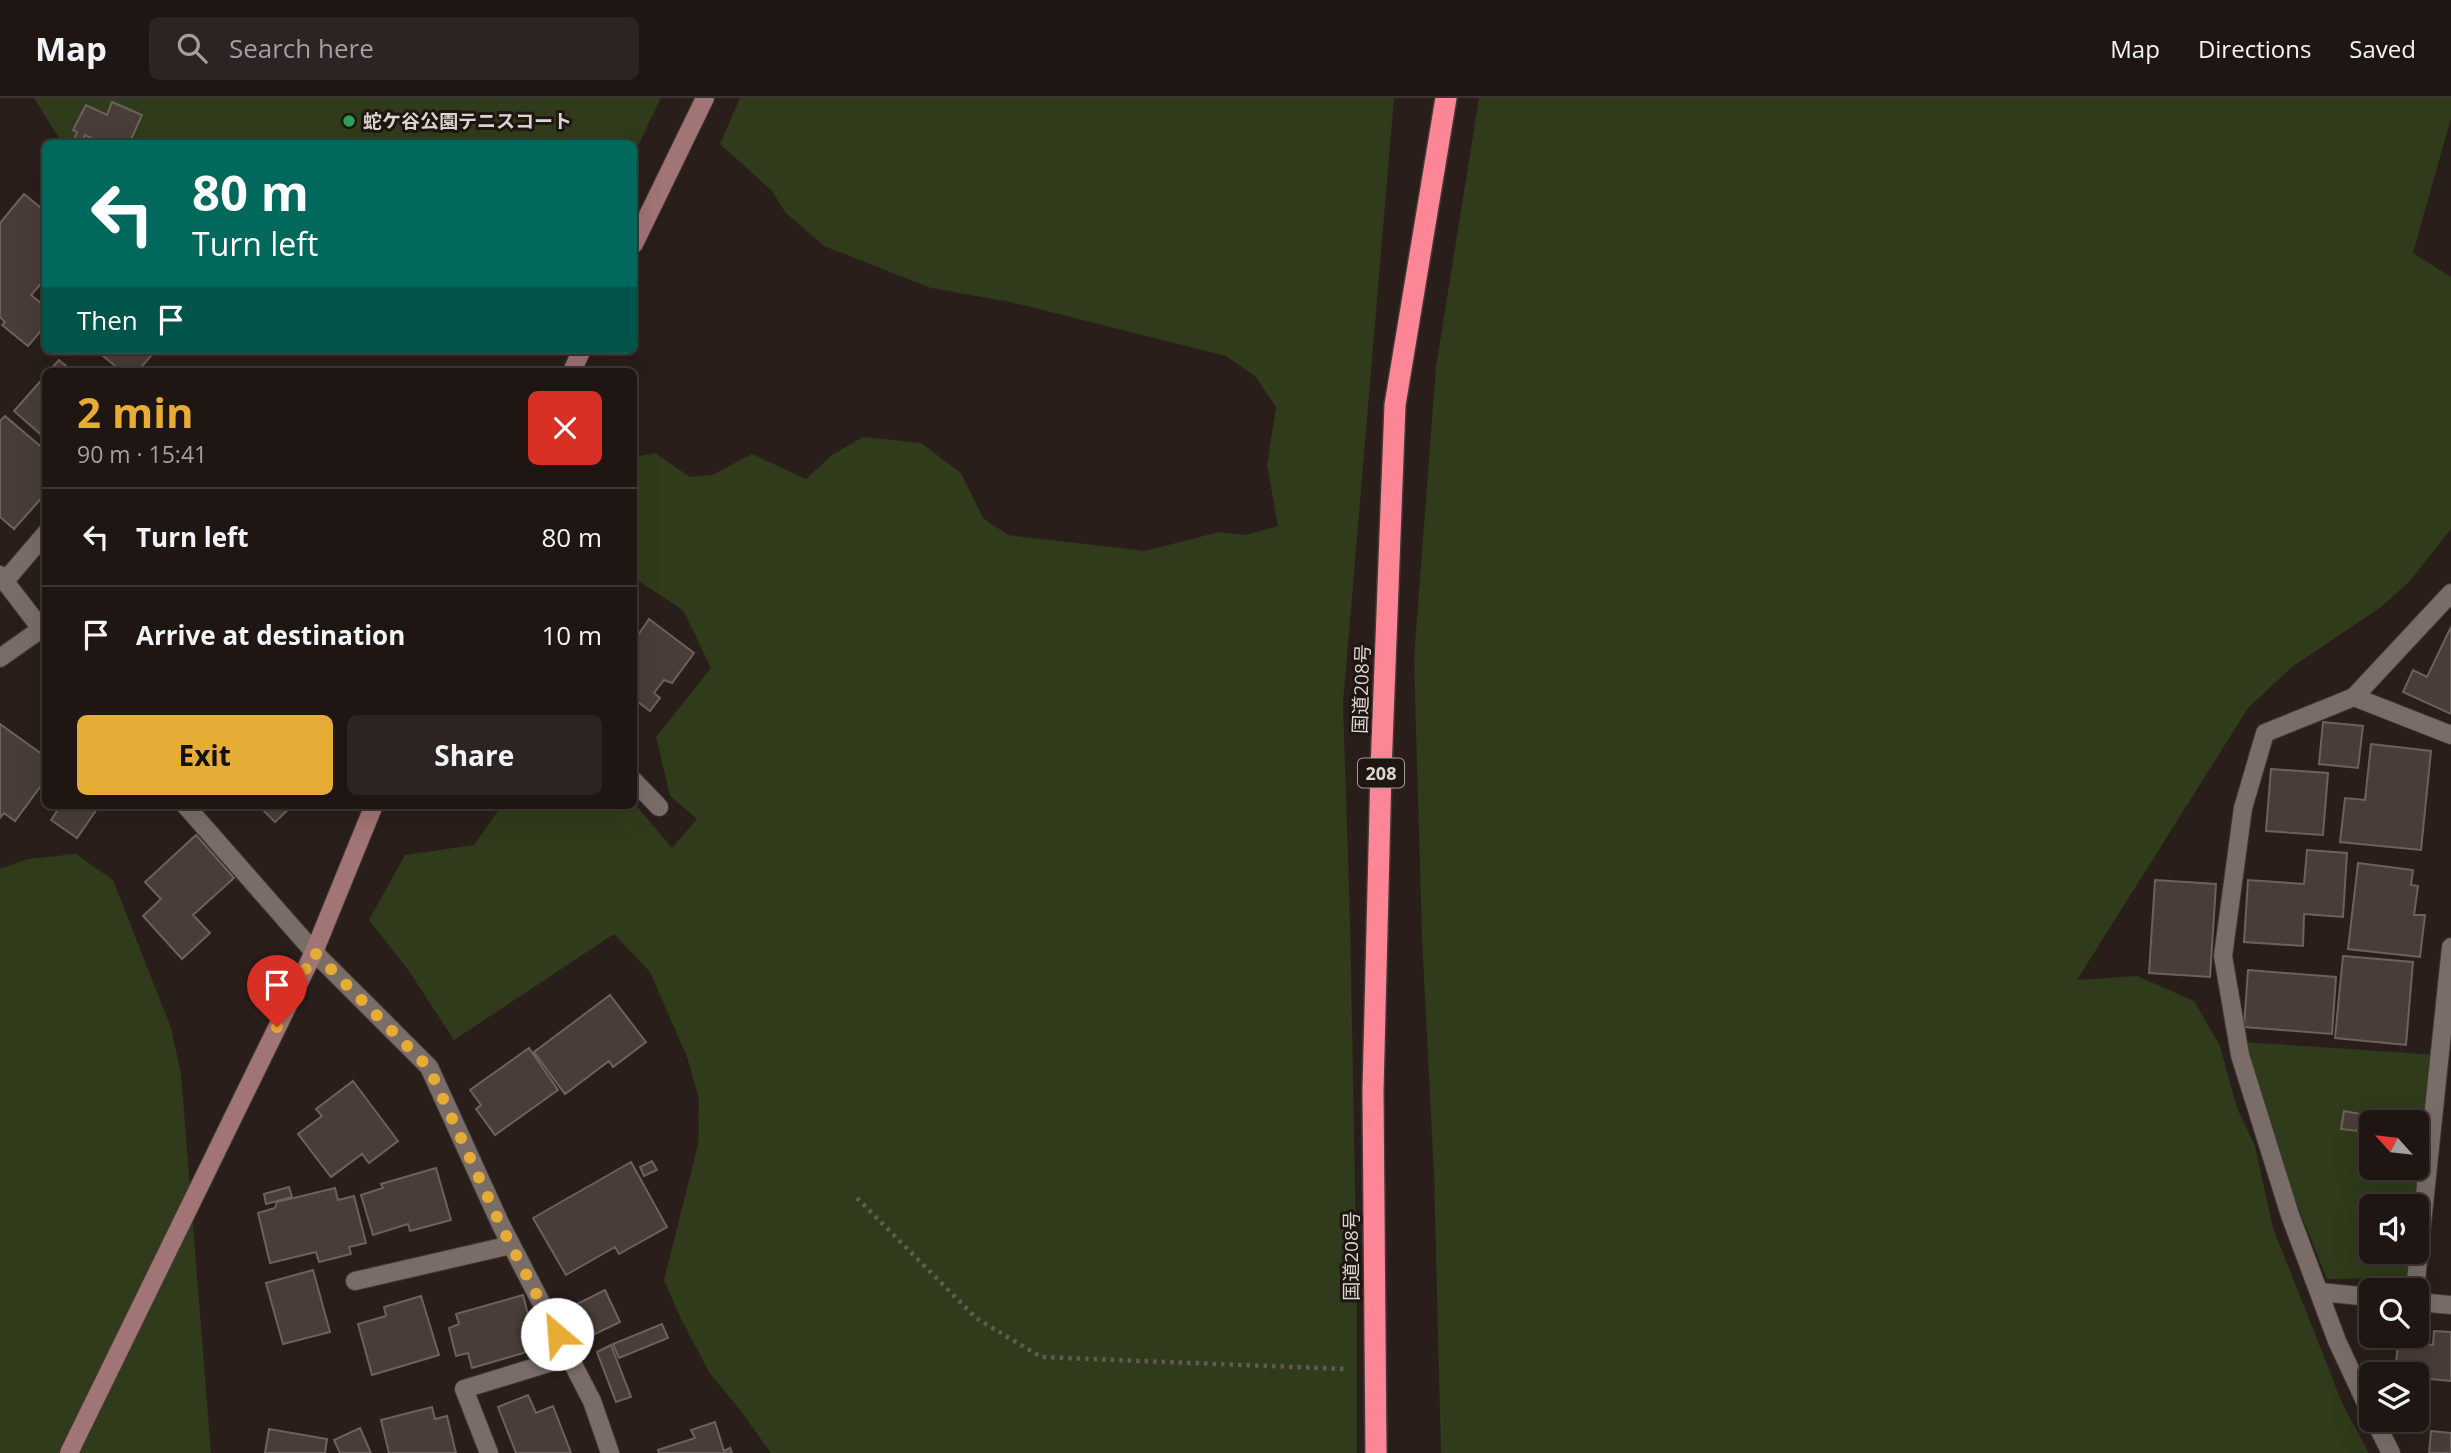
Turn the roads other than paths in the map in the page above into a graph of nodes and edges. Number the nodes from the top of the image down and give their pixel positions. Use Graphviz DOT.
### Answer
graph roads {
  1 [pos="705,98"];
  2 [pos="1446,98"];
  3 [pos="637,238"];
  4 [pos="42,537"];
  5 [pos="2,578"];
  6 [pos="2451,593"];
  7 [pos="42,631"];
  8 [pos="42,633"];
  9 [pos="0,658"];
  10 [pos="2354,697"];
  11 [pos="2451,735"];
  12 [pos="637,785"];
  13 [pos="659,807"];
  14 [pos="189,809"];
  15 [pos="372,809"];
  16 [pos="2451,947"];
  17 [pos="314,952"];
  18 [pos="511,1245"];
  19 [pos="2416,1278"];
  20 [pos="355,1281"];
  21 [pos="2320,1292"];
  22 [pos="2359,1296"];
  23 [pos="2429,1302"];
  24 [pos="2451,1305"];
  25 [pos="568,1357"];
  26 [pos="2359,1388"];
  27 [pos="2380,1432"];
  28 [pos="69,1453"];
  29 [pos="489,1453"];
  30 [pos="610,1453"];
  31 [pos="1376,1453"];
  32 [pos="2391,1453"];
  1 -- 3 [label="street"];
  2 -- 31 [label="highway, 国道208号 / 208"];
  4 -- 5 [label="street"];
  5 -- 7 [label="street"];
  6 -- 10 [label="street"];
  8 -- 9 [label="street"];
  10 -- 11 [label="street"];
  10 -- 21 [label="street"];
  12 -- 13 [label="street"];
  14 -- 17 [label="street"];
  15 -- 17 [label="street"];
  16 -- 19 [label="street"];
  17 -- 18 [label="street"];
  17 -- 28 [label="street"];
  18 -- 20 [label="street"];
  18 -- 25 [label="street"];
  21 -- 22 [label="street"];
  21 -- 26 [label="street"];
  23 -- 24 [label="street"];
  25 -- 29 [label="street"];
  25 -- 30 [label="street"];
  27 -- 32 [label="street"];
}
